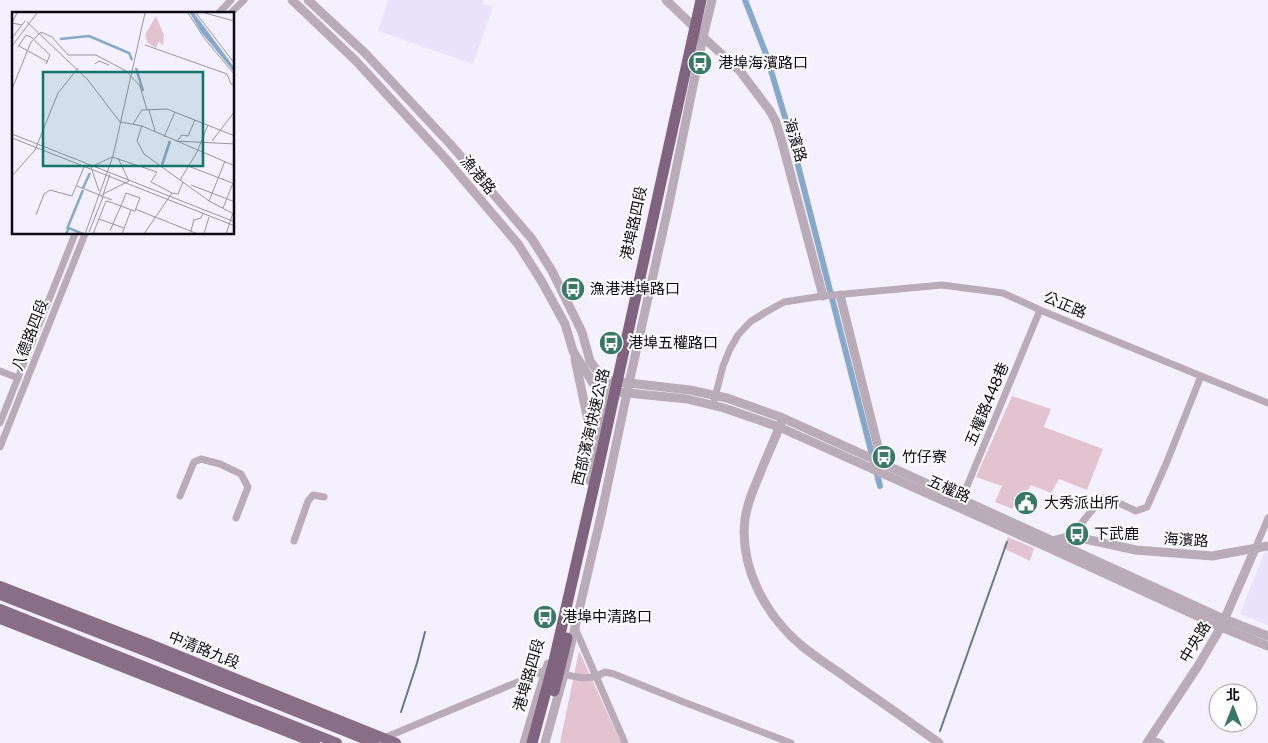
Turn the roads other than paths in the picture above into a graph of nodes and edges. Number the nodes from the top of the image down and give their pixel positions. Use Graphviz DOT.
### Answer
graph roads {
  1 [pos="231,0"];
  2 [pos="244,0"];
  3 [pos="292,0"];
  4 [pos="308,0"];
  5 [pos="666,0"];
  6 [pos="696,0"];
  7 [pos="701,0"];
  8 [pos="708,0"];
  9 [pos="712,0"];
  10 [pos="220,12"];
  11 [pos="232,12"];
  12 [pos="691,24"];
  13 [pos="703,37"];
  14 [pos="85,235"];
  15 [pos="74,237"];
  16 [pos="81,243"];
  17 [pos="840,294"];
  18 [pos="823,296"];
  19 [pos="1040,310"];
  20 [pos="573,351"];
  21 [pos="0,371"];
  22 [pos="1201,376"];
  23 [pos="18,378"];
  24 [pos="611,381"];
  25 [pos="629,383"];
  26 [pos="608,392"];
  27 [pos="626,394"];
  28 [pos="714,401"];
  29 [pos="1268,403"];
  30 [pos="783,418"];
  31 [pos="0,423"];
  32 [pos="779,428"];
  33 [pos="0,447"];
  34 [pos="595,452"];
  35 [pos="882,463"];
  36 [pos="180,496"];
  37 [pos="324,496"];
  38 [pos="960,504"];
  39 [pos="236,518"];
  40 [pos="1268,518"];
  41 [pos="1071,536"];
  42 [pos="294,541"];
  43 [pos="1051,545"];
  44 [pos="1268,546"];
  45 [pos="1255,549"];
  46 [pos="0,586"];
  47 [pos="0,595"];
  48 [pos="0,609"];
  49 [pos="0,619"];
  50 [pos="1223,623"];
  51 [pos="575,628"];
  52 [pos="1268,636"];
  53 [pos="1268,646"];
  54 [pos="546,670"];
  55 [pos="564,674"];
  56 [pos="595,676"];
  57 [pos="382,741"];
  58 [pos="1149,741"];
  59 [pos="935,742"];
  60 [pos="315,743"];
  61 [pos="337,743"];
  62 [pos="374,743"];
  63 [pos="396,743"];
  64 [pos="524,743"];
  65 [pos="532,743"];
  66 [pos="539,743"];
  67 [pos="546,743"];
  68 [pos="625,743"];
  69 [pos="791,743"];
  70 [pos="1161,743"];
  1 -- 10 [label="street"];
  2 -- 11 [label="street"];
  3 -- 20 [label="street, 漁港路"];
  4 -- 24 [label="street, 漁港路"];
  5 -- 12 [label="street, 海濱路"];
  6 -- 12 [label="street, 港埠路四段"];
  7 -- 65 [label="highway, 西部濱海快速公路"];
  8 -- 66 [label="highway, 西部濱海快速公路"];
  9 -- 13 [label="street, 港埠路四段"];
  12 -- 13 [label="street, 海濱路"];
  12 -- 24 [label="street, 港埠路四段"];
  13 -- 18 [label="street, 海濱路"];
  13 -- 25 [label="street, 港埠路四段"];
  14 -- 16 [label="street, 八德路四段"];
  15 -- 16 [label="street"];
  15 -- 23 [label="street, 八德路四段"];
  16 -- 33 [label="street, 八德路四段"];
  17 -- 18 [label="street, 公正路"];
  17 -- 19 [label="street, 公正路"];
  17 -- 35 [label="street"];
  18 -- 28 [label="street"];
  19 -- 22 [label="street, 公正路"];
  19 -- 38 [label="street, 五權路448巷"];
  20 -- 26 [label="street, 漁港路"];
  20 -- 34 [label="street"];
  21 -- 23 [label="street"];
  22 -- 29 [label="street, 公正路"];
  22 -- 41 [label="street"];
  23 -- 31 [label="street, 八德路四段"];
  24 -- 25 [label="street, 五權路"];
  24 -- 26 [label="street, 港埠路四段"];
  25 -- 27 [label="street, 港埠路四段"];
  25 -- 28 [label="street, 五權路"];
  26 -- 27 [label="street, 五權路"];
  26 -- 34 [label="street, 港埠路四段"];
  27 -- 28 [label="street, 五權路"];
  27 -- 51 [label="street, 港埠路四段"];
  28 -- 30 [label="street, 五權路"];
  28 -- 32 [label="street, 五權路"];
  30 -- 32 [label="street"];
  30 -- 35 [label="street, 五權路"];
  32 -- 38 [label="street, 五權路"];
  32 -- 59 [label="street"];
  34 -- 54 [label="street, 港埠路四段"];
  35 -- 38 [label="street, 五權路"];
  36 -- 39 [label="street"];
  37 -- 42 [label="street"];
  38 -- 43 [label="street, 五權路"];
  40 -- 45 [label="street"];
  41 -- 43 [label="street, 海濱路"];
  41 -- 45 [label="street, 海濱路"];
  43 -- 50 [label="street, 五權路"];
  44 -- 45 [label="street, 海濱路"];
  45 -- 50 [label="street, 中央路"];
  46 -- 57 [label="main road, 中清路九段"];
  47 -- 62 [label="main road, 中清路九段"];
  48 -- 61 [label="main road"];
  49 -- 60 [label="main road"];
  50 -- 52 [label="street, 五權路"];
  50 -- 53 [label="street, 五權路"];
  50 -- 58 [label="street, 中央路"];
  51 -- 55 [label="street, 港埠路四段"];
  51 -- 56 [label="street"];
  54 -- 55 [label="street"];
  54 -- 57 [label="street"];
  54 -- 64 [label="street, 港埠路四段"];
  55 -- 56 [label="street"];
  55 -- 67 [label="street, 港埠路四段"];
  56 -- 68 [label="street"];
  56 -- 69 [label="street"];
  57 -- 63 [label="main road, 中清路九段"];
  58 -- 70 [label="street"];
}
